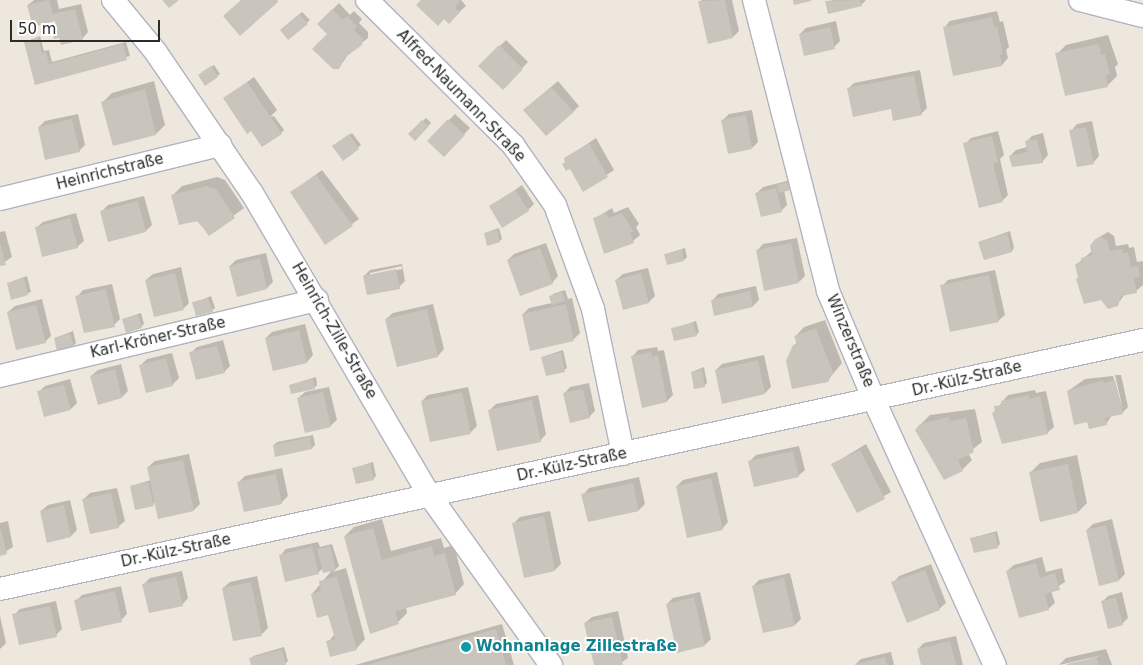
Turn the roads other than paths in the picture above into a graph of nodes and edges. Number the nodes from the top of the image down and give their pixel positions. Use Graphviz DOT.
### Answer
graph roads {
  1 [pos="113,0"];
  2 [pos="367,0"];
  3 [pos="754,0"];
  4 [pos="1080,0"];
  5 [pos="1143,16"];
  6 [pos="220,146"];
  7 [pos="0,199"];
  8 [pos="317,300"];
  9 [pos="1143,340"];
  10 [pos="0,376"];
  11 [pos="874,400"];
  12 [pos="623,454"];
  13 [pos="430,496"];
  14 [pos="0,589"];
  15 [pos="551,665"];
  16 [pos="995,665"];
  1 -- 6 [label="street, Heinrich-Zille-Straße"];
  2 -- 12 [label="street, Alfred-Naumann-Straße"];
  3 -- 11 [label="street, Winzerstraße"];
  4 -- 5 [label="street"];
  6 -- 7 [label="street, Heinrichstraße"];
  6 -- 8 [label="street, Heinrich-Zille-Straße"];
  8 -- 10 [label="street, Karl-Kröner-Straße"];
  8 -- 13 [label="street, Heinrich-Zille-Straße"];
  9 -- 11 [label="street, Dr.-Külz-Straße"];
  11 -- 12 [label="street, Dr.-Külz-Straße"];
  11 -- 16 [label="street, Winzerstraße"];
  12 -- 13 [label="street, Dr.-Külz-Straße"];
  13 -- 14 [label="street, Dr.-Külz-Straße"];
  13 -- 15 [label="street, Heinrich-Zille-Straße"];
}
